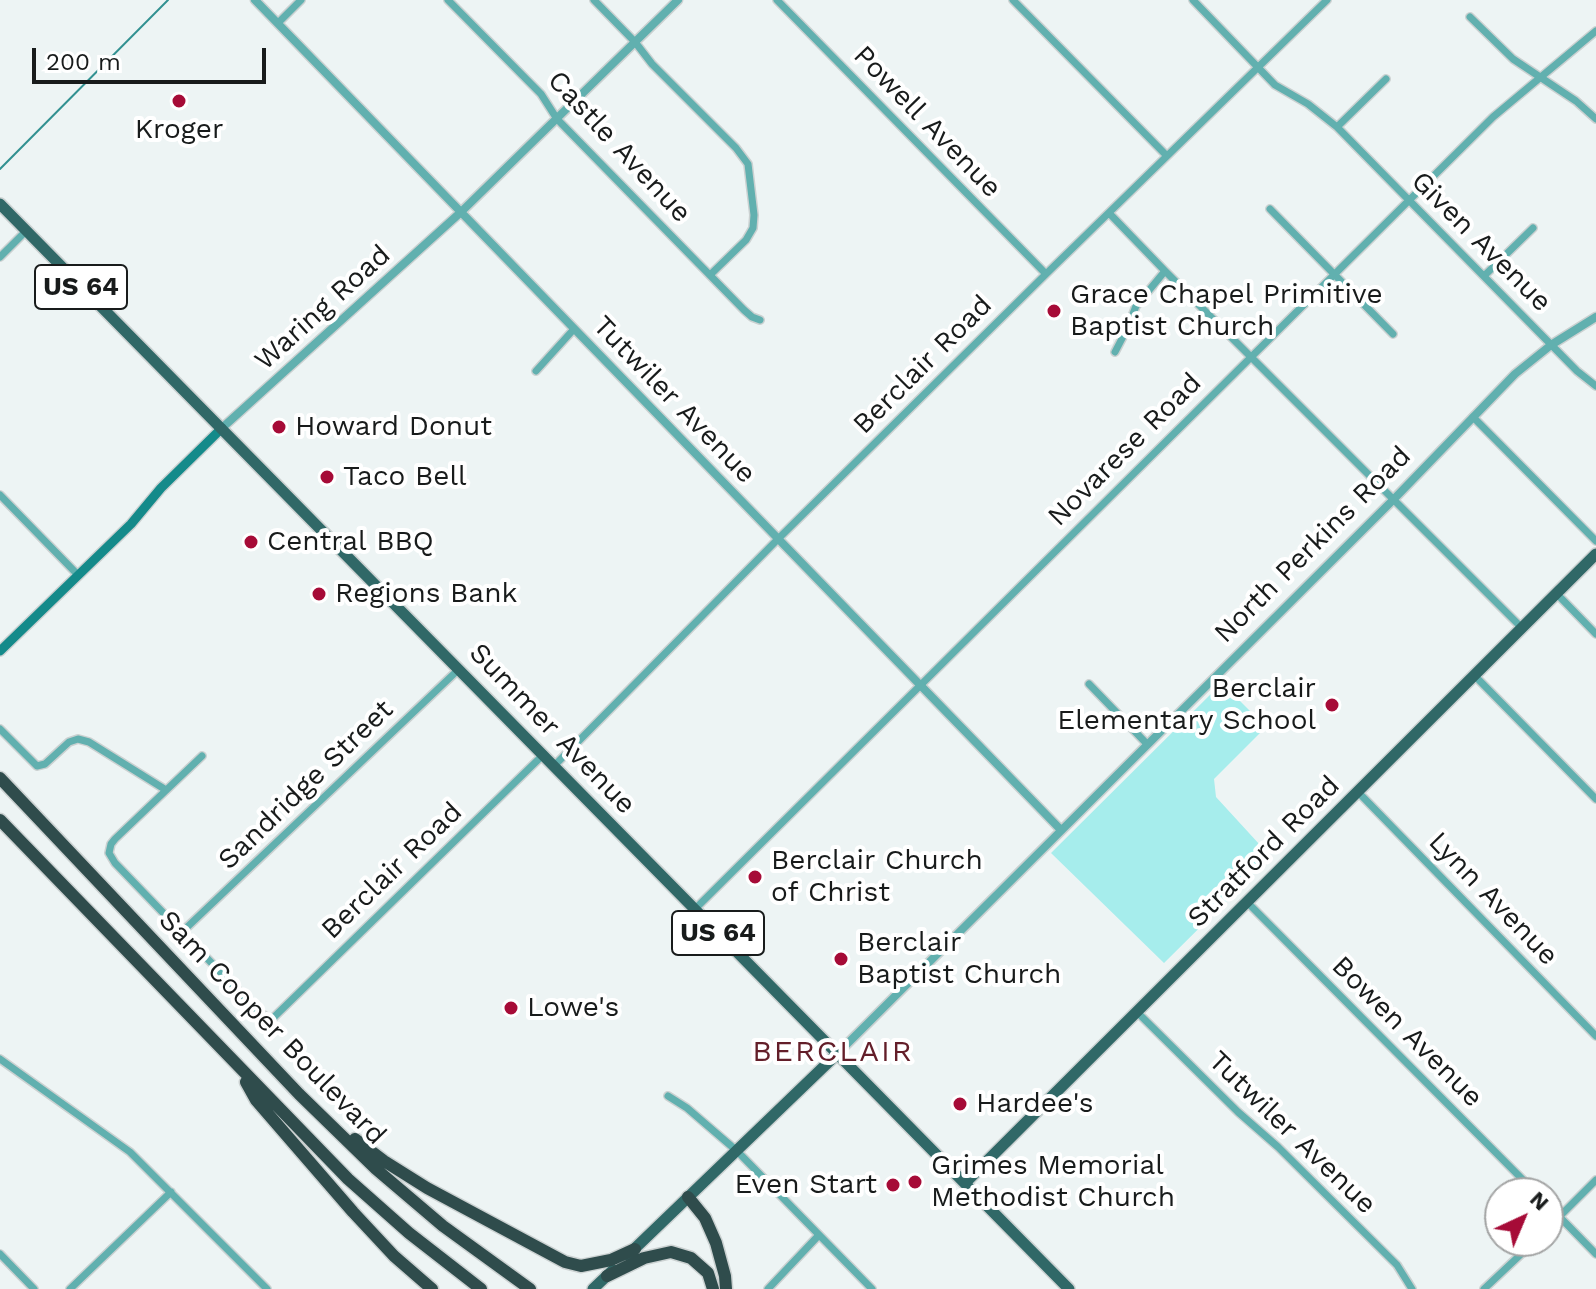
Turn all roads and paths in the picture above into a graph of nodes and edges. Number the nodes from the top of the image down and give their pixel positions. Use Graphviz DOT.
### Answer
graph roads {
  1 [pos="255,0"];
  2 [pos="301,0"];
  3 [pos="448,0"];
  4 [pos="594,0"];
  5 [pos="678,0"];
  6 [pos="777,0"];
  7 [pos="1013,0"];
  8 [pos="1193,0"];
  9 [pos="1327,0"];
  10 [pos="1470,17"];
  11 [pos="278,23"];
  12 [pos="1596,31"];
  13 [pos="635,42"];
  14 [pos="1258,67"];
  15 [pos="1541,78"];
  16 [pos="1386,79"];
  17 [pos="557,119"];
  18 [pos="1596,119"];
  19 [pos="1337,127"];
  20 [pos="1167,156"];
  21 [pos="1409,200"];
  22 [pos="0,204"];
  23 [pos="1270,209"];
  24 [pos="461,212"];
  25 [pos="1109,213"];
  26 [pos="1533,228"];
  27 [pos="26,231"];
  28 [pos="0,257"];
  29 [pos="1165,271"];
  30 [pos="1334,273"];
  31 [pos="1046,274"];
  32 [pos="710,275"];
  33 [pos="1484,276"];
  34 [pos="1596,317"];
  35 [pos="760,320"];
  36 [pos="574,329"];
  37 [pos="1393,334"];
  38 [pos="1551,345"];
  39 [pos="1115,352"];
  40 [pos="1251,356"];
  41 [pos="536,371"];
  42 [pos="1596,386"];
  43 [pos="1473,417"];
  44 [pos="222,428"];
  45 [pos="0,495"];
  46 [pos="1394,499"];
  47 [pos="778,539"];
  48 [pos="1596,541"];
  49 [pos="1596,554"];
  50 [pos="78,575"];
  51 [pos="1556,593"];
  52 [pos="1522,628"];
  53 [pos="1596,634"];
  54 [pos="0,651"];
  55 [pos="459,669"];
  56 [pos="1474,675"];
  57 [pos="1089,684"];
  58 [pos="919,686"];
  59 [pos="0,729"];
  60 [pos="1147,744"];
  61 [pos="544,754"];
  62 [pos="202,756"];
  63 [pos="555,765"];
  64 [pos="0,778"];
  65 [pos="166,790"];
  66 [pos="1358,792"];
  67 [pos="1596,799"];
  68 [pos="0,820"];
  69 [pos="1061,830"];
  70 [pos="1247,902"];
  71 [pos="694,910"];
  72 [pos="182,932"];
  73 [pos="1137,1012"];
  74 [pos="1596,1036"];
  75 [pos="838,1053"];
  76 [pos="0,1059"];
  77 [pos="234,1062"];
  78 [pos="668,1096"];
  79 [pos="308,1102"];
  80 [pos="737,1151"];
  81 [pos="1520,1177"];
  82 [pos="1596,1180"];
  83 [pos="965,1183"];
  84 [pos="171,1192"];
  85 [pos="688,1197"];
  86 [pos="1564,1213"];
  87 [pos="1564,1221"];
  88 [pos="819,1235"];
  89 [pos="635,1249"];
  90 [pos="0,1254"];
  91 [pos="1596,1254"];
  92 [pos="1518,1257"];
  93 [pos="607,1276"];
  94 [pos="34,1289"];
  95 [pos="70,1289"];
  96 [pos="267,1289"];
  97 [pos="432,1289"];
  98 [pos="481,1289"];
  99 [pos="530,1289"];
  100 [pos="593,1289"];
  101 [pos="713,1289"];
  102 [pos="726,1289"];
  103 [pos="768,1289"];
  104 [pos="872,1289"];
  105 [pos="1069,1289"];
  106 [pos="1412,1289"];
  107 [pos="1484,1289"];
  1 -- 11 [label="street, Tutwiler Avenue"];
  2 -- 11 [label="street"];
  3 -- 17 [label="street, Castle Avenue"];
  4 -- 13 [label="street"];
  5 -- 13 [label="street, Waring Road"];
  6 -- 31 [label="street, Powell Avenue"];
  7 -- 20 [label="street"];
  8 -- 14 [label="street, Given Avenue"];
  9 -- 14 [label="street, Berclair Road"];
  10 -- 15 [label="street"];
  11 -- 24 [label="street, Tutwiler Avenue"];
  12 -- 15 [label="street, Novarese Road"];
  13 -- 17 [label="street, Waring Road"];
  13 -- 32 [label="street"];
  14 -- 19 [label="street, Given Avenue"];
  14 -- 20 [label="street, Berclair Road"];
  15 -- 18 [label="street"];
  15 -- 21 [label="street, Novarese Road"];
  16 -- 19 [label="street"];
  17 -- 24 [label="street, Waring Road"];
  17 -- 32 [label="street, Castle Avenue"];
  19 -- 21 [label="street, Given Avenue"];
  20 -- 25 [label="street, Berclair Road"];
  21 -- 30 [label="street, Novarese Road"];
  21 -- 33 [label="street, Given Avenue"];
  22 -- 27 [label="main road, Summer Avenue / US 64"];
  23 -- 30 [label="street"];
  24 -- 36 [label="street, Tutwiler Avenue"];
  24 -- 44 [label="street, Waring Road"];
  25 -- 29 [label="street"];
  25 -- 31 [label="street, Berclair Road"];
  26 -- 33 [label="street"];
  27 -- 28 [label="street"];
  27 -- 44 [label="main road, Summer Avenue / US 64"];
  29 -- 39 [label="street"];
  29 -- 40 [label="street"];
  30 -- 37 [label="street"];
  30 -- 40 [label="street, Novarese Road"];
  31 -- 47 [label="street, Berclair Road"];
  32 -- 35 [label="street, Castle Avenue"];
  33 -- 38 [label="street, Given Avenue"];
  34 -- 38 [label="street, North Perkins Road"];
  36 -- 41 [label="street"];
  36 -- 47 [label="street, Tutwiler Avenue"];
  38 -- 42 [label="street, Given Avenue"];
  38 -- 43 [label="street, North Perkins Road"];
  40 -- 46 [label="street"];
  40 -- 58 [label="street, Novarese Road"];
  43 -- 46 [label="street, North Perkins Road"];
  43 -- 48 [label="street"];
  44 -- 50 [label="main road, Waring Road"];
  44 -- 55 [label="main road, Summer Avenue / US 64"];
  45 -- 50 [label="street"];
  46 -- 52 [label="street"];
  46 -- 60 [label="street, North Perkins Road"];
  47 -- 58 [label="street, Tutwiler Avenue"];
  47 -- 63 [label="street, Berclair Road"];
  49 -- 51 [label="main road, Stratford Road"];
  50 -- 54 [label="main road, Waring Road"];
  51 -- 52 [label="main road, Stratford Road"];
  51 -- 53 [label="street"];
  52 -- 56 [label="main road, Stratford Road"];
  55 -- 61 [label="main road, Summer Avenue / US 64"];
  55 -- 72 [label="street, Sandridge Street"];
  56 -- 66 [label="main road, Stratford Road"];
  56 -- 67 [label="street"];
  57 -- 60 [label="street"];
  58 -- 69 [label="street, Tutwiler Avenue"];
  58 -- 71 [label="street, Novarese Road"];
  59 -- 65 [label="street"];
  60 -- 69 [label="street, North Perkins Road"];
  61 -- 63 [label="main road, Summer Avenue / US 64"];
  61 -- 72 [label="street, Berclair Road"];
  62 -- 65 [label="street"];
  63 -- 71 [label="main road, Summer Avenue / US 64"];
  64 -- 79 [label="highway, Sam Cooper Boulevard"];
  65 -- 72 [label="street"];
  66 -- 70 [label="main road, Stratford Road"];
  66 -- 74 [label="street, Lynn Avenue"];
  68 -- 77 [label="highway, Sam Cooper Boulevard"];
  69 -- 75 [label="street, North Perkins Road"];
  70 -- 73 [label="main road, Stratford Road"];
  70 -- 81 [label="street, Bowen Avenue"];
  71 -- 75 [label="main road, Summer Avenue / US 64"];
  73 -- 83 [label="main road, Stratford Road"];
  73 -- 106 [label="street, Tutwiler Avenue"];
  75 -- 80 [label="main road, North Perkins Road"];
  75 -- 83 [label="main road, Summer Avenue / US 64"];
  76 -- 84 [label="street"];
  77 -- 97 [label="highway"];
  77 -- 98 [label="highway, Sam Cooper Boulevard"];
  78 -- 80 [label="street"];
  79 -- 89 [label="highway"];
  79 -- 99 [label="highway, Sam Cooper Boulevard"];
  80 -- 85 [label="main road, North Perkins Road"];
  80 -- 88 [label="street"];
  82 -- 86 [label="street"];
  83 -- 105 [label="main road, Summer Avenue / US 64"];
  84 -- 95 [label="street"];
  84 -- 96 [label="street"];
  85 -- 89 [label="main road, North Perkins Road"];
  85 -- 102 [label="highway"];
  87 -- 91 [label="street"];
  88 -- 103 [label="street"];
  88 -- 104 [label="street"];
  89 -- 93 [label="main road, North Perkins Road"];
  90 -- 94 [label="street"];
  92 -- 107 [label="street"];
  93 -- 100 [label="main road, North Perkins Road"];
  93 -- 101 [label="highway"];
}
